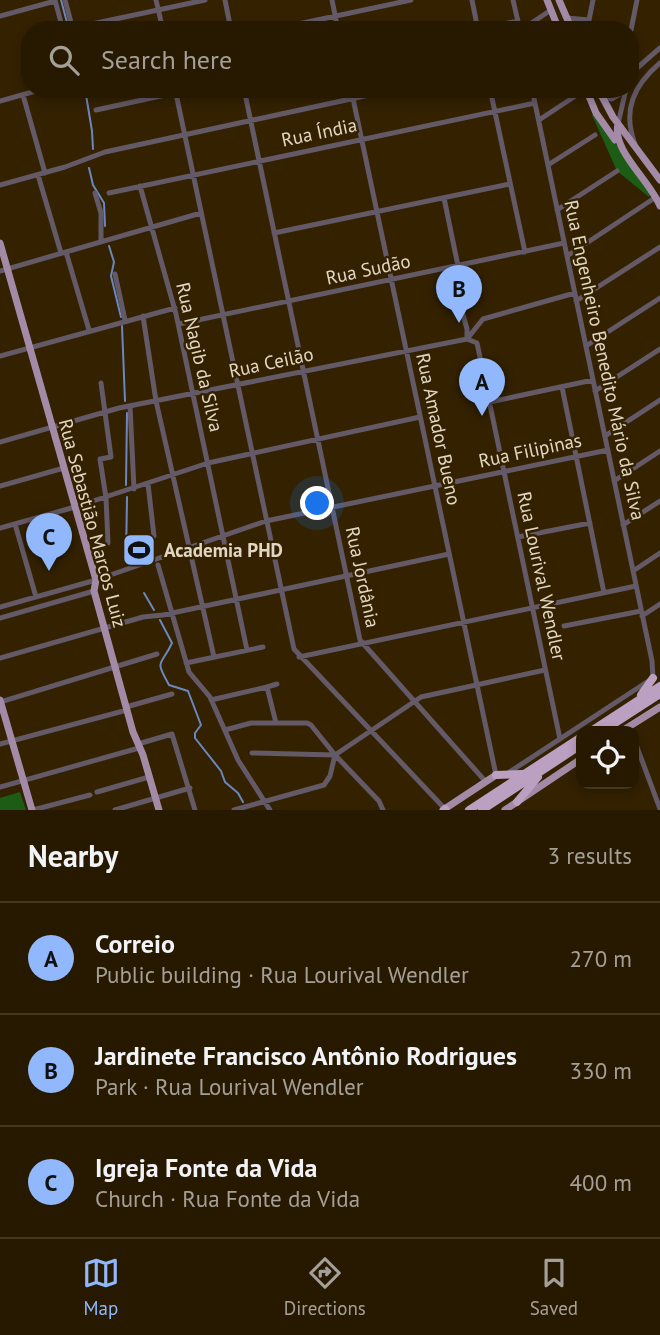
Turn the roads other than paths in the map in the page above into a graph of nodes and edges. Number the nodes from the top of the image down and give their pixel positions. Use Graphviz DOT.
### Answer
graph roads {
  1 [pos="23,0"];
  2 [pos="65,0"];
  3 [pos="156,0"];
  4 [pos="205,0"];
  5 [pos="225,0"];
  6 [pos="332,0"];
  7 [pos="411,0"];
  8 [pos="471,0"];
  9 [pos="513,0"];
  10 [pos="547,0"];
  11 [pos="559,0"];
  12 [pos="593,0"];
  13 [pos="637,0"];
  14 [pos="55,1"];
  15 [pos="26,9"];
  16 [pos="159,10"];
  17 [pos="551,10"];
  18 [pos="0,16"];
  19 [pos="335,16"];
  20 [pos="567,18"];
  21 [pos="61,21"];
  22 [pos="71,21"];
  23 [pos="109,21"];
  24 [pos="161,21"];
  25 [pos="229,21"];
  26 [pos="312,21"];
  27 [pos="336,21"];
  28 [pos="475,21"];
  29 [pos="518,21"];
  30 [pos="534,21"];
  31 [pos="556,21"];
  32 [pos="565,21"];
  33 [pos="568,21"];
  34 [pos="633,21"];
  35 [pos="660,48"];
  36 [pos="660,63"];
  37 [pos="639,66"];
  38 [pos="639,88"];
  39 [pos="21,96"];
  40 [pos="24,98"];
  41 [pos="147,98"];
  42 [pos="177,98"];
  43 [pos="246,98"];
  44 [pos="357,98"];
  45 [pos="492,98"];
  46 [pos="534,98"];
  47 [pos="572,98"];
  48 [pos="590,98"];
  49 [pos="603,98"];
  50 [pos="623,98"];
  51 [pos="634,98"];
  52 [pos="353,99"];
  53 [pos="0,101"];
  54 [pos="535,103"];
  55 [pos="96,110"];
  56 [pos="495,111"];
  57 [pos="538,120"];
  58 [pos="250,121"];
  59 [pos="618,124"];
  60 [pos="185,134"];
  61 [pos="595,135"];
  62 [pos="362,139"];
  63 [pos="620,146"];
  64 [pos="638,150"];
  65 [pos="259,161"];
  66 [pos="548,166"];
  67 [pos="617,171"];
  68 [pos="42,174"];
  69 [pos="193,175"];
  70 [pos="660,180"];
  71 [pos="510,184"];
  72 [pos="0,186"];
  73 [pos="140,186"];
  74 [pos="96,192"];
  75 [pos="109,193"];
  76 [pos="656,197"];
  77 [pos="444,198"];
  78 [pos="660,205"];
  79 [pos="557,210"];
  80 [pos="377,212"];
  81 [pos="201,213"];
  82 [pos="151,228"];
  83 [pos="274,233"];
  84 [pos="101,242"];
  85 [pos="0,243"];
  86 [pos="564,243"];
  87 [pos="660,247"];
  88 [pos="525,252"];
  89 [pos="64,253"];
  90 [pos="567,256"];
  91 [pos="458,266"];
  92 [pos="4,270"];
  93 [pos="115,274"];
  94 [pos="391,280"];
  95 [pos="575,293"];
  96 [pos="660,298"];
  97 [pos="288,301"];
  98 [pos="576,301"];
  99 [pos="460,304"];
  100 [pos="175,308"];
  101 [pos="223,315"];
  102 [pos="143,316"];
  103 [pos="488,317"];
  104 [pos="125,320"];
  105 [pos="465,322"];
  106 [pos="178,324"];
  107 [pos="89,330"];
  108 [pos="467,339"];
  109 [pos="586,345"];
  110 [pos="30,347"];
  111 [pos="660,349"];
  112 [pos="407,352"];
  113 [pos="0,356"];
  114 [pos="303,371"];
  115 [pos="593,380"];
  116 [pos="101,383"];
  117 [pos="238,385"];
  118 [pos="562,387"];
  119 [pos="595,391"];
  120 [pos="193,394"];
  121 [pos="660,400"];
  122 [pos="156,401"];
  123 [pos="490,402"];
  124 [pos="130,405"];
  125 [pos="103,412"];
  126 [pos="420,417"];
  127 [pos="52,428"];
  128 [pos="605,436"];
  129 [pos="317,439"];
  130 [pos="0,442"];
  131 [pos="608,450"];
  132 [pos="660,451"];
  133 [pos="252,454"];
  134 [pos="576,457"];
  135 [pos="208,463"];
  136 [pos="64,468"];
  137 [pos="504,472"];
  138 [pos="174,475"];
  139 [pos="614,481"];
  140 [pos="148,484"];
  141 [pos="0,486"];
  142 [pos="435,486"];
  143 [pos="134,489"];
  144 [pos="106,498"];
  145 [pos="660,501"];
  146 [pos="75,507"];
  147 [pos="332,507"];
  148 [pos="266,521"];
  149 [pos="590,523"];
  150 [pos="15,524"];
  151 [pos="623,525"];
  152 [pos="0,528"];
  153 [pos="154,536"];
  154 [pos="223,536"];
  155 [pos="518,537"];
  156 [pos="108,543"];
  157 [pos="191,548"];
  158 [pos="660,553"];
  159 [pos="449,554"];
  160 [pos="158,565"];
  161 [pos="633,571"];
  162 [pos="346,576"];
  163 [pos="96,580"];
  164 [pos="636,586"];
  165 [pos="281,590"];
  166 [pos="94,591"];
  167 [pos="604,593"];
  168 [pos="36,597"];
  169 [pos="236,600"];
  170 [pos="660,604"];
  171 [pos="204,606"];
  172 [pos="0,607"];
  173 [pos="532,608"];
  174 [pos="172,613"];
  175 [pos="642,613"];
  176 [pos="0,618"];
  177 [pos="464,622"];
  178 [pos="564,626"];
  179 [pos="104,628"];
  180 [pos="363,643"];
  181 [pos="263,647"];
  182 [pos="247,650"];
  183 [pos="157,654"];
  184 [pos="660,656"];
  185 [pos="214,657"];
  186 [pos="299,657"];
  187 [pos="0,658"];
  188 [pos="652,661"];
  189 [pos="660,662"];
  190 [pos="186,663"];
  191 [pos="115,669"];
  192 [pos="545,670"];
  193 [pos="653,678"];
  194 [pos="277,684"];
  195 [pos="477,684"];
  196 [pos="660,686"];
  197 [pos="267,687"];
  198 [pos="172,694"];
  199 [pos="660,694"];
  200 [pos="211,699"];
  201 [pos="0,701"];
  202 [pos="414,701"];
  203 [pos="631,705"];
  204 [pos="660,707"];
  205 [pos="126,708"];
  206 [pos="276,723"];
  207 [pos="599,726"];
  208 [pos="611,726"];
  209 [pos="633,726"];
  210 [pos="225,730"];
  211 [pos="370,731"];
  212 [pos="560,739"];
  213 [pos="576,740"];
  214 [pos="12,741"];
  215 [pos="0,744"];
  216 [pos="138,746"];
  217 [pos="576,748"];
  218 [pos="639,752"];
  219 [pos="252,753"];
  220 [pos="335,755"];
  221 [pos="576,762"];
  222 [pos="544,769"];
  223 [pos="506,774"];
  224 [pos="525,774"];
  225 [pos="496,775"];
  226 [pos="149,777"];
  227 [pos="23,780"];
  228 [pos="485,782"];
  229 [pos="0,787"];
  230 [pos="190,788"];
  231 [pos="97,792"];
  232 [pos="90,794"];
  233 [pos="156,798"];
  234 [pos="264,802"];
  235 [pos="517,802"];
  236 [pos="391,808"];
  237 [pos="660,809"];
  238 [pos="33,810"];
  239 [pos="115,810"];
  240 [pos="159,810"];
  241 [pos="195,810"];
  242 [pos="234,810"];
  243 [pos="270,810"];
  244 [pos="383,810"];
  245 [pos="444,810"];
  246 [pos="469,810"];
  247 [pos="482,810"];
  248 [pos="505,810"];
  1 -- 15 [label="street"];
  2 -- 22 [label="street"];
  3 -- 16 [label="street"];
  4 -- 16 [label="street"];
  5 -- 25 [label="street"];
  6 -- 19 [label="street"];
  7 -- 19 [label="street"];
  8 -- 28 [label="street"];
  9 -- 29 [label="street"];
  10 -- 17 [label="main road"];
  11 -- 20 [label="main road"];
  12 -- 20 [label="street"];
  13 -- 34 [label="street"];
  14 -- 15 [label="street"];
  14 -- 21 [label="street"];
  15 -- 18 [label="street"];
  16 -- 23 [label="street"];
  16 -- 24 [label="street"];
  17 -- 30 [label="street"];
  17 -- 31 [label="main road"];
  19 -- 26 [label="street"];
  19 -- 27 [label="street"];
  20 -- 32 [label="main road"];
  20 -- 33 [label="main road"];
  35 -- 37 [label="street"];
  36 -- 38 [label="street"];
  39 -- 53 [label="street"];
  40 -- 68 [label="street"];
  41 -- 55 [label="street"];
  42 -- 60 [label="street"];
  43 -- 58 [label="street, Rua Jordânia"];
  44 -- 52 [label="street"];
  45 -- 56 [label="street"];
  46 -- 54 [label="street, Rua Engenheiro Benedito Mário da Silva"];
  47 -- 57 [label="street"];
  48 -- 63 [label="main road"];
  49 -- 59 [label="main road"];
  50 -- 59 [label="street"];
  51 -- 64 [label="street"];
  52 -- 58 [label="street"];
  52 -- 62 [label="street, Rua Amador Bueno"];
  54 -- 56 [label="street, Rua Índia"];
  54 -- 57 [label="street, Rua Engenheiro Benedito Mário da Silva"];
  56 -- 62 [label="street, Rua Índia"];
  56 -- 71 [label="street"];
  57 -- 66 [label="street, Rua Engenheiro Benedito Mário da Silva"];
  58 -- 60 [label="street"];
  58 -- 65 [label="street, Rua Jordânia"];
  59 -- 63 [label="main road"];
  59 -- 64 [label="main road"];
  60 -- 68 [label="street"];
  60 -- 69 [label="street"];
  61 -- 66 [label="street"];
  62 -- 65 [label="street, Rua Índia"];
  62 -- 80 [label="street, Rua Amador Bueno"];
  63 -- 76 [label="main road"];
  64 -- 70 [label="main road"];
  65 -- 69 [label="street, Rua Índia"];
  65 -- 83 [label="street, Rua Jordânia"];
  66 -- 79 [label="street, Rua Engenheiro Benedito Mário da Silva"];
  67 -- 79 [label="street"];
  68 -- 72 [label="street"];
  68 -- 89 [label="street"];
  69 -- 73 [label="street, Rua Índia"];
  69 -- 81 [label="street"];
  71 -- 77 [label="street"];
  71 -- 88 [label="street"];
  73 -- 75 [label="street, Rua Índia"];
  73 -- 82 [label="street, Rua Nagib da Silva"];
  74 -- 84 [label="street"];
  76 -- 78 [label="main road"];
  76 -- 90 [label="street"];
  77 -- 80 [label="street"];
  77 -- 91 [label="street"];
  79 -- 86 [label="street, Rua Engenheiro Benedito Mário da Silva"];
  80 -- 83 [label="street"];
  80 -- 94 [label="street, Rua Amador Bueno"];
  81 -- 82 [label="street"];
  81 -- 101 [label="street"];
  82 -- 84 [label="street"];
  82 -- 100 [label="street, Rua Nagib da Silva"];
  83 -- 97 [label="street, Rua Jordânia"];
  84 -- 89 [label="street"];
  85 -- 92 [label="main road, Rua Sebastião Marcos Luiz"];
  86 -- 88 [label="street, Rua Sudão"];
  86 -- 90 [label="street, Rua Engenheiro Benedito Mário da Silva"];
  87 -- 98 [label="street"];
  88 -- 91 [label="street, Rua Sudão"];
  89 -- 92 [label="street"];
  89 -- 107 [label="street"];
  90 -- 95 [label="street, Rua Engenheiro Benedito Mário da Silva"];
  91 -- 94 [label="street, Rua Sudão"];
  92 -- 110 [label="main road, Rua Sebastião Marcos Luiz"];
  93 -- 104 [label="street"];
  94 -- 97 [label="street, Rua Sudão"];
  94 -- 112 [label="street, Rua Amador Bueno"];
  95 -- 98 [label="street, Rua Engenheiro Benedito Mário da Silva"];
  95 -- 103 [label="street"];
  96 -- 109 [label="street"];
  97 -- 101 [label="street, Rua Sudão"];
  97 -- 114 [label="street, Rua Jordânia"];
  98 -- 109 [label="street, Rua Engenheiro Benedito Mário da Silva"];
  99 -- 105 [label="street, Rua Lourival Wendler"];
  100 -- 102 [label="street"];
  100 -- 106 [label="street, Rua Nagib da Silva"];
  101 -- 106 [label="street, Rua Sudão"];
  101 -- 117 [label="street"];
  102 -- 104 [label="street"];
  102 -- 122 [label="street"];
  103 -- 105 [label="street"];
  103 -- 108 [label="street"];
  104 -- 107 [label="street"];
  105 -- 108 [label="street, Rua Lourival Wendler"];
  106 -- 120 [label="street, Rua Nagib da Silva"];
  107 -- 110 [label="street"];
  108 -- 112 [label="street, Rua Ceilão"];
  108 -- 123 [label="street, Rua Lourival Wendler"];
  109 -- 115 [label="street, Rua Engenheiro Benedito Mário da Silva"];
  110 -- 113 [label="street"];
  110 -- 127 [label="main road, Rua Sebastião Marcos Luiz"];
  111 -- 119 [label="street"];
  112 -- 114 [label="street, Rua Ceilão"];
  112 -- 126 [label="street, Rua Amador Bueno"];
  114 -- 117 [label="street, Rua Ceilão"];
  114 -- 129 [label="street, Rua Jordânia"];
  115 -- 118 [label="street"];
  115 -- 119 [label="street, Rua Engenheiro Benedito Mário da Silva"];
  116 -- 125 [label="street"];
  117 -- 120 [label="street, Rua Ceilão"];
  117 -- 133 [label="street"];
  118 -- 123 [label="street"];
  118 -- 134 [label="street"];
  119 -- 128 [label="street, Rua Engenheiro Benedito Mário da Silva"];
  120 -- 122 [label="street, Rua Ceilão"];
  120 -- 135 [label="street, Rua Nagib da Silva"];
  121 -- 128 [label="street"];
  122 -- 124 [label="street, Rua Ceilão"];
  122 -- 138 [label="street"];
  123 -- 137 [label="street, Rua Lourival Wendler"];
  124 -- 125 [label="street, Rua Ceilão"];
  124 -- 143 [label="street"];
  125 -- 127 [label="street, Rua Ceilão"];
  125 -- 144 [label="street"];
  126 -- 129 [label="street"];
  126 -- 142 [label="street, Rua Amador Bueno"];
  127 -- 130 [label="street, Rua Ceilão"];
  127 -- 136 [label="main road, Rua Sebastião Marcos Luiz"];
  128 -- 131 [label="street, Rua Engenheiro Benedito Mário da Silva"];
  129 -- 133 [label="street"];
  129 -- 147 [label="street, Rua Jordânia"];
  131 -- 134 [label="street, Rua Filipinas"];
  131 -- 139 [label="street, Rua Engenheiro Benedito Mário da Silva"];
  132 -- 139 [label="street"];
  133 -- 135 [label="street"];
  133 -- 148 [label="street"];
  134 -- 137 [label="street, Rua Filipinas"];
  134 -- 149 [label="street"];
  135 -- 138 [label="street"];
  135 -- 154 [label="street, Rua Nagib da Silva"];
  136 -- 141 [label="street"];
  136 -- 146 [label="main road, Rua Sebastião Marcos Luiz"];
  137 -- 142 [label="street, Rua Filipinas"];
  137 -- 155 [label="street, Rua Lourival Wendler"];
  138 -- 140 [label="street"];
  138 -- 157 [label="street"];
  139 -- 151 [label="street, Rua Engenheiro Benedito Mário da Silva"];
  140 -- 143 [label="street"];
  140 -- 153 [label="street"];
  142 -- 147 [label="street, Rua Filipinas"];
  142 -- 159 [label="street, Rua Amador Bueno"];
  143 -- 144 [label="street"];
  144 -- 146 [label="street"];
  144 -- 156 [label="street"];
  145 -- 151 [label="street"];
  146 -- 150 [label="street"];
  146 -- 163 [label="main road, Rua Sebastião Marcos Luiz"];
  147 -- 148 [label="street, Rua Filipinas"];
  147 -- 162 [label="street, Rua Jordânia"];
  148 -- 154 [label="street, Rua Filipinas"];
  148 -- 165 [label="street"];
  149 -- 155 [label="street"];
  149 -- 167 [label="street"];
  150 -- 152 [label="street"];
  150 -- 168 [label="street"];
  151 -- 161 [label="street, Rua Engenheiro Benedito Mário da Silva"];
  154 -- 157 [label="street, Rua Filipinas"];
  154 -- 169 [label="street, Rua Nagib da Silva"];
  155 -- 173 [label="street, Rua Lourival Wendler"];
  157 -- 163 [label="street, Rua Filipinas"];
  157 -- 171 [label="street"];
  158 -- 161 [label="street"];
  159 -- 162 [label="street"];
  159 -- 177 [label="street, Rua Amador Bueno"];
  160 -- 174 [label="street"];
  161 -- 164 [label="street, Rua Engenheiro Benedito Mário da Silva"];
  162 -- 165 [label="street"];
  162 -- 180 [label="street, Rua Jordânia"];
  163 -- 166 [label="main road, Rua Sebastião Marcos Luiz"];
  163 -- 168 [label="street, Rua Filipinas"];
  164 -- 167 [label="street"];
  164 -- 175 [label="street, Rua Engenheiro Benedito Mário da Silva"];
  165 -- 169 [label="street"];
  165 -- 186 [label="street"];
  166 -- 176 [label="street"];
  166 -- 179 [label="main road, Rua Sebastião Marcos Luiz"];
  167 -- 173 [label="street"];
  168 -- 172 [label="street, Rua Filipinas"];
  169 -- 171 [label="street"];
  169 -- 182 [label="street, Rua Nagib da Silva"];
  170 -- 175 [label="street"];
  171 -- 174 [label="street"];
  171 -- 185 [label="street"];
  173 -- 177 [label="street"];
  173 -- 192 [label="street, Rua Lourival Wendler"];
  174 -- 179 [label="street"];
  174 -- 190 [label="street"];
  175 -- 178 [label="street"];
  175 -- 188 [label="street, Rua Engenheiro Benedito Mário da Silva"];
  177 -- 180 [label="street"];
  177 -- 195 [label="street, Rua Amador Bueno"];
  179 -- 187 [label="street"];
  179 -- 191 [label="main road, Rua Sebastião Marcos Luiz"];
  180 -- 186 [label="street"];
  180 -- 202 [label="street, Rua Jordânia"];
  181 -- 182 [label="street"];
  182 -- 185 [label="street"];
  183 -- 191 [label="street"];
  184 -- 188 [label="street"];
  185 -- 190 [label="street"];
  186 -- 211 [label="street"];
  188 -- 189 [label="street"];
  188 -- 193 [label="street, Rua Engenheiro Benedito Mário da Silva"];
  190 -- 200 [label="street"];
  191 -- 201 [label="street"];
  191 -- 205 [label="main road, Rua Sebastião Marcos Luiz"];
  192 -- 195 [label="street"];
  192 -- 212 [label="street, Rua Lourival Wendler"];
  193 -- 203 [label="highway"];
  193 -- 212 [label="street"];
  194 -- 197 [label="street"];
  195 -- 202 [label="street"];
  195 -- 225 [label="street, Rua Amador Bueno"];
  196 -- 203 [label="highway"];
  197 -- 200 [label="street"];
  197 -- 206 [label="street"];
  198 -- 205 [label="street"];
  199 -- 208 [label="highway"];
  200 -- 210 [label="street"];
  201 -- 214 [label="main road"];
  202 -- 211 [label="street"];
  202 -- 228 [label="street, Rua Jordânia"];
  203 -- 207 [label="highway"];
  204 -- 209 [label="main road"];
  205 -- 214 [label="street"];
  205 -- 216 [label="main road, Rua Sebastião Marcos Luiz"];
  206 -- 210 [label="street"];
  206 -- 220 [label="street"];
  210 -- 234 [label="street"];
  211 -- 220 [label="street"];
  211 -- 245 [label="street"];
  212 -- 223 [label="street"];
  213 -- 224 [label="highway"];
  214 -- 215 [label="street"];
  214 -- 227 [label="main road"];
  216 -- 226 [label="main road, Rua Sebastião Marcos Luiz"];
  216 -- 227 [label="street"];
  216 -- 230 [label="street"];
  217 -- 222 [label="highway"];
  218 -- 237 [label="street"];
  219 -- 220 [label="street"];
  220 -- 234 [label="street"];
  220 -- 244 [label="street"];
  221 -- 235 [label="main road"];
  222 -- 235 [label="highway"];
  222 -- 247 [label="highway"];
  223 -- 224 [label="highway"];
  223 -- 225 [label="highway"];
  224 -- 246 [label="highway"];
  225 -- 228 [label="main road"];
  226 -- 231 [label="street"];
  226 -- 233 [label="main road, Rua Sebastião Marcos Luiz"];
  227 -- 229 [label="street"];
  227 -- 238 [label="main road"];
  228 -- 245 [label="main road"];
  230 -- 233 [label="street"];
  230 -- 241 [label="street"];
  232 -- 238 [label="street"];
  233 -- 239 [label="street"];
  233 -- 240 [label="main road, Rua Sebastião Marcos Luiz"];
  234 -- 242 [label="street"];
  234 -- 243 [label="street"];
  235 -- 248 [label="main road"];
  236 -- 244 [label="street"];
}
